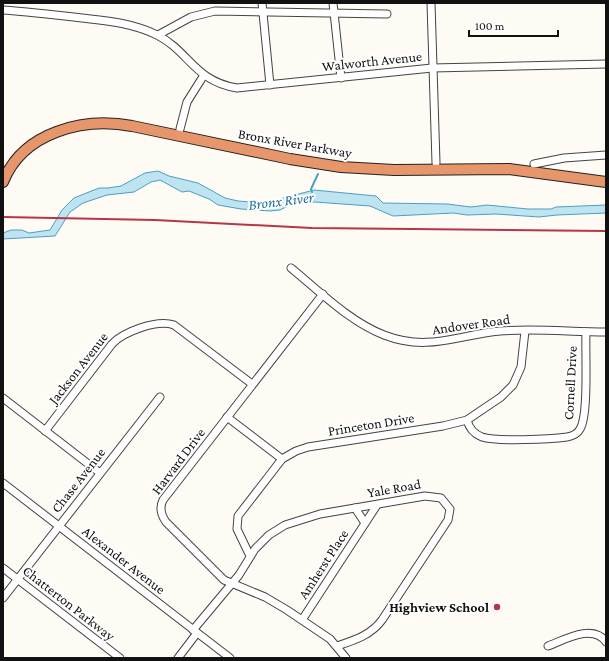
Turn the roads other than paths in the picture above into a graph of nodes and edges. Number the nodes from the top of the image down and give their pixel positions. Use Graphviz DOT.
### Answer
graph roads {
  1 [pos="262,3"];
  2 [pos="333,3"];
  3 [pos="431,3"];
  4 [pos="3,10"];
  5 [pos="263,12"];
  6 [pos="334,13"];
  7 [pos="387,14"];
  8 [pos="158,36"];
  9 [pos="606,64"];
  10 [pos="432,68"];
  11 [pos="204,75"];
  12 [pos="341,78"];
  13 [pos="270,85"];
  14 [pos="180,129"];
  15 [pos="606,155"];
  16 [pos="534,164"];
  17 [pos="3,166"];
  18 [pos="436,166"];
  19 [pos="606,175"];
  20 [pos="3,181"];
  21 [pos="606,182"];
  22 [pos="291,268"];
  23 [pos="323,294"];
  24 [pos="525,330"];
  25 [pos="586,332"];
  26 [pos="606,332"];
  27 [pos="252,384"];
  28 [pos="160,397"];
  29 [pos="3,398"];
  30 [pos="227,417"];
  31 [pos="467,420"];
  32 [pos="45,431"];
  33 [pos="282,459"];
  34 [pos="100,473"];
  35 [pos="3,483"];
  36 [pos="377,505"];
  37 [pos="355,508"];
  38 [pos="366,523"];
  39 [pos="58,525"];
  40 [pos="250,556"];
  41 [pos="3,568"];
  42 [pos="17,579"];
  43 [pos="231,584"];
  44 [pos="3,598"];
  45 [pos="302,620"];
  46 [pos="195,632"];
  47 [pos="606,642"];
  48 [pos="337,646"];
  49 [pos="548,646"];
  50 [pos="120,658"];
  51 [pos="178,658"];
  52 [pos="230,658"];
  53 [pos="346,658"];
  1 -- 5 [label="street"];
  2 -- 6 [label="street"];
  3 -- 10 [label="street"];
  4 -- 8 [label="street, Walworth Avenue"];
  5 -- 6 [label="street"];
  5 -- 8 [label="street"];
  5 -- 13 [label="street"];
  6 -- 7 [label="street"];
  6 -- 12 [label="street"];
  8 -- 11 [label="street, Walworth Avenue"];
  9 -- 10 [label="street, Walworth Avenue"];
  10 -- 12 [label="street, Walworth Avenue"];
  10 -- 18 [label="street"];
  11 -- 13 [label="street, Walworth Avenue"];
  11 -- 14 [label="street"];
  12 -- 13 [label="street, Walworth Avenue"];
  14 -- 17 [label="highway, Bronx River Parkway"];
  14 -- 18 [label="highway, Bronx River Parkway"];
  15 -- 16 [label="street"];
  16 -- 18 [label="highway, Bronx River Parkway"];
  16 -- 19 [label="highway, Bronx River Parkway"];
  18 -- 20 [label="highway, Bronx River Parkway"];
  18 -- 21 [label="highway, Bronx River Parkway"];
  22 -- 23 [label="street, Andover Road"];
  23 -- 24 [label="street, Andover Road"];
  23 -- 27 [label="street, Harvard Drive"];
  24 -- 25 [label="street, Andover Road"];
  24 -- 31 [label="street, Princeton Drive"];
  25 -- 26 [label="street, Andover Road"];
  25 -- 31 [label="street, Cornell Drive"];
  27 -- 30 [label="street, Harvard Drive"];
  27 -- 32 [label="street, Jackson Avenue"];
  28 -- 34 [label="street, Chase Avenue"];
  29 -- 32 [label="street"];
  30 -- 33 [label="street"];
  30 -- 43 [label="street, Harvard Drive"];
  31 -- 33 [label="street, Princeton Drive"];
  32 -- 34 [label="street"];
  33 -- 40 [label="street, Princeton Drive"];
  34 -- 39 [label="street, Chase Avenue"];
  35 -- 39 [label="street, Alexander Avenue"];
  36 -- 37 [label="street, Yale Road"];
  36 -- 38 [label="street, Amherst Place"];
  36 -- 48 [label="street, Yale Road"];
  37 -- 38 [label="street, Amherst Place"];
  37 -- 40 [label="street, Yale Road"];
  38 -- 45 [label="street, Amherst Place"];
  39 -- 42 [label="street, Chase Avenue"];
  39 -- 46 [label="street, Alexander Avenue"];
  40 -- 43 [label="street, Yale Road"];
  41 -- 42 [label="street, Chatterton Parkway"];
  42 -- 44 [label="street, Chase Avenue"];
  42 -- 50 [label="street, Chatterton Parkway"];
  43 -- 45 [label="street, Harvard Drive"];
  43 -- 46 [label="street, Yale Road"];
  45 -- 48 [label="street, Harvard Drive"];
  46 -- 51 [label="street, Yale Road"];
  46 -- 52 [label="street, Alexander Avenue"];
  47 -- 49 [label="street"];
  48 -- 53 [label="street, Harvard Drive"];
}
